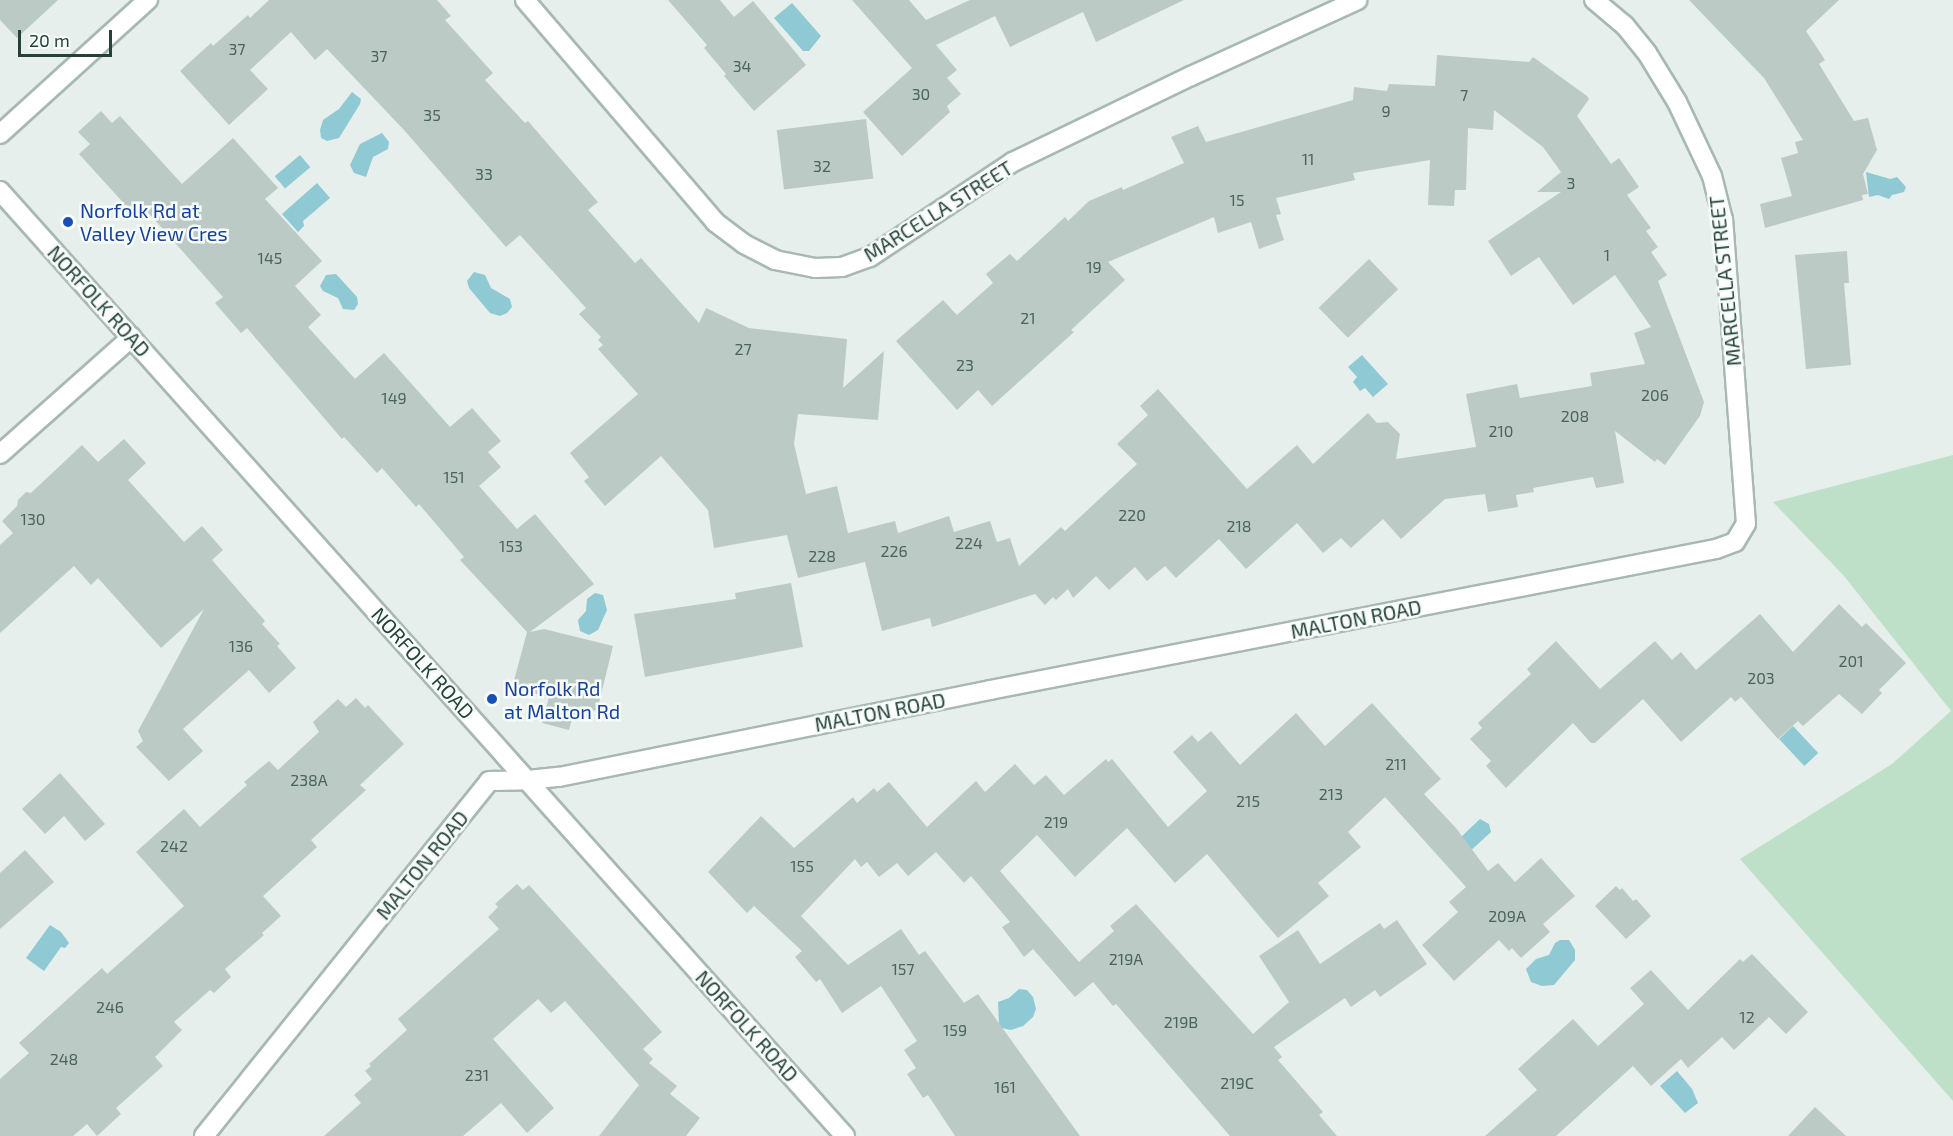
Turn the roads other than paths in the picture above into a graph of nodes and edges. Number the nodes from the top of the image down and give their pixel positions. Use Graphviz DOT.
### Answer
graph roads {
  1 [pos="148,0"];
  2 [pos="525,0"];
  3 [pos="1358,0"];
  4 [pos="1594,0"];
  5 [pos="0,134"];
  6 [pos="0,191"];
  7 [pos="132,337"];
  8 [pos="0,454"];
  9 [pos="1716,549"];
  10 [pos="528,780"];
  11 [pos="204,1136"];
  12 [pos="845,1136"];
  1 -- 5 [label="street"];
  2 -- 3 [label="street, MARCELLA STREET"];
  4 -- 9 [label="street, MARCELLA STREET"];
  6 -- 7 [label="street, NORFOLK ROAD"];
  7 -- 8 [label="street"];
  7 -- 10 [label="street, NORFOLK ROAD"];
  9 -- 10 [label="street, MALTON ROAD"];
  10 -- 11 [label="street, MALTON ROAD"];
  10 -- 12 [label="street, NORFOLK ROAD"];
}
